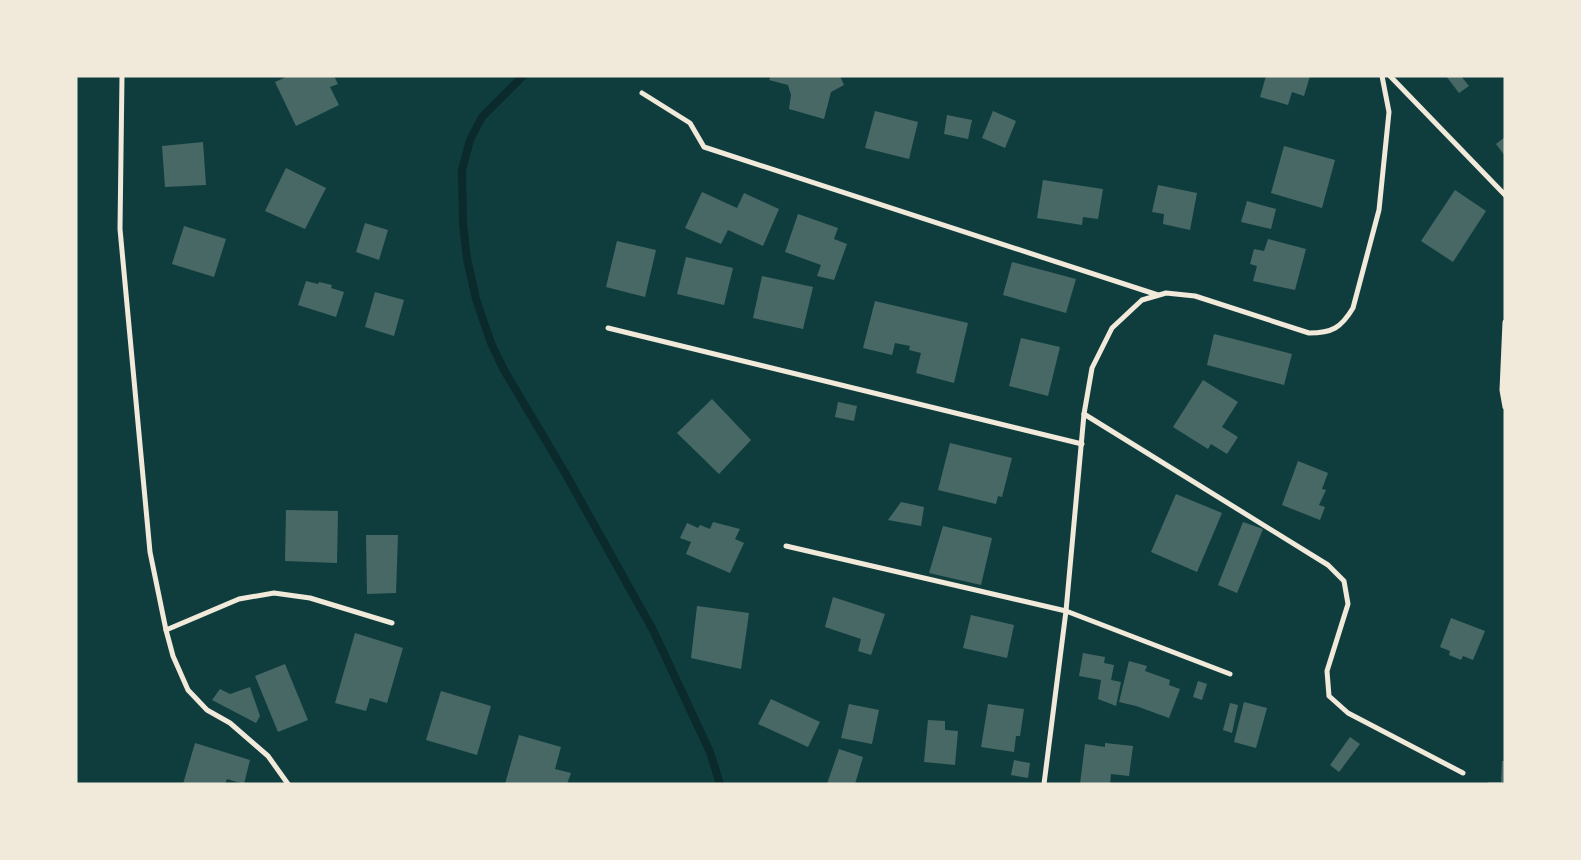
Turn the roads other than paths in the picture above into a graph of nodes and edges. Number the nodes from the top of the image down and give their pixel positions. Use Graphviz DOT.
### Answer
graph roads {
  1 [pos="122,76"];
  2 [pos="1382,76"];
  3 [pos="1390,76"];
  4 [pos="642,93"];
  5 [pos="1505,195"];
  6 [pos="1159,295"];
  7 [pos="1505,322"];
  8 [pos="608,328"];
  9 [pos="1505,407"];
  10 [pos="1084,414"];
  11 [pos="1082,444"];
  12 [pos="786,546"];
  13 [pos="1066,611"];
  14 [pos="392,623"];
  15 [pos="166,630"];
  16 [pos="1230,674"];
  17 [pos="1463,773"];
  18 [pos="288,784"];
  19 [pos="1044,784"];
  1 -- 15 [label="street"];
  2 -- 6 [label="street"];
  3 -- 5 [label="street"];
  4 -- 6 [label="street"];
  6 -- 10 [label="street"];
  7 -- 9 [label="street"];
  8 -- 11 [label="street"];
  10 -- 11 [label="street"];
  10 -- 17 [label="street"];
  11 -- 13 [label="street"];
  12 -- 13 [label="street"];
  13 -- 16 [label="street"];
  13 -- 19 [label="street"];
  14 -- 15 [label="street"];
  15 -- 18 [label="street"];
}
